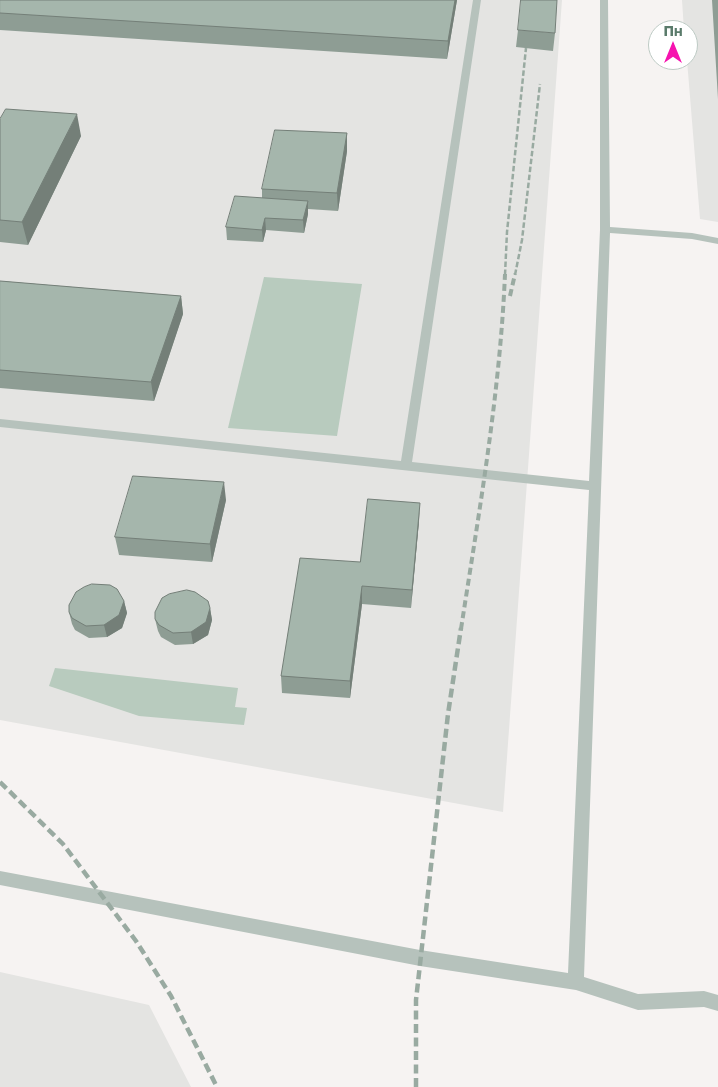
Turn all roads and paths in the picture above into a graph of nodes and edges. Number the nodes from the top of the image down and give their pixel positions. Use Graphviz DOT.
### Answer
graph roads {
  1 [pos="477,0"];
  2 [pos="604,0"];
  3 [pos="605,230"];
  4 [pos="718,241"];
  5 [pos="0,423"];
  6 [pos="406,466"];
  7 [pos="596,486"];
  8 [pos="0,878"];
  9 [pos="576,982"];
  10 [pos="718,1003"];
  1 -- 6 [label="lane"];
  2 -- 3 [label="lane"];
  3 -- 4 [label="lane"];
  3 -- 7 [label="lane"];
  5 -- 6 [label="lane"];
  6 -- 7 [label="lane"];
  7 -- 9 [label="lane"];
  8 -- 9 [label="lane"];
  9 -- 10 [label="lane"];
}
